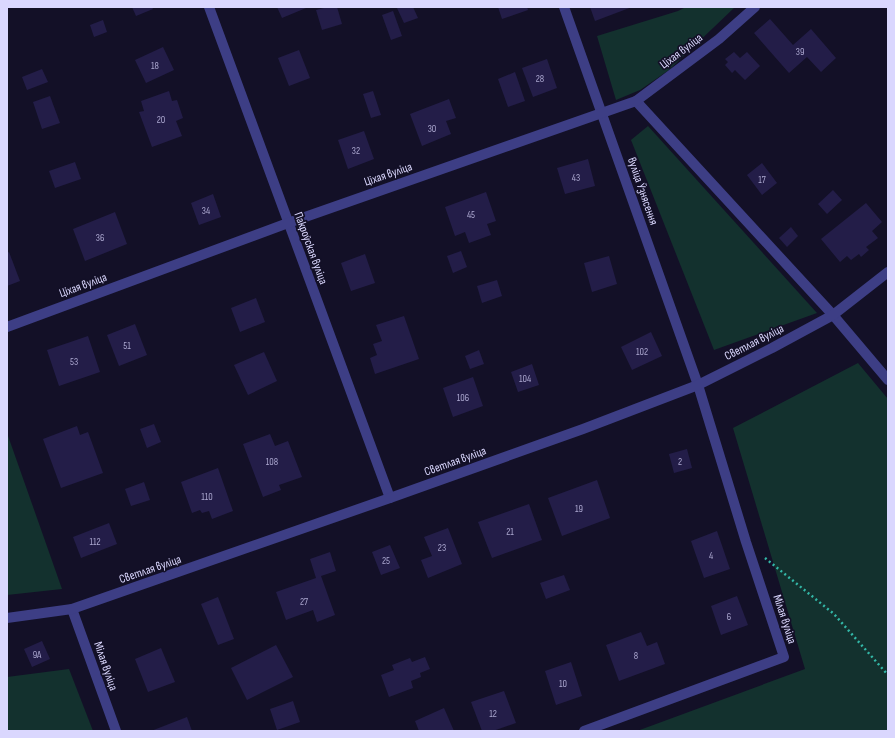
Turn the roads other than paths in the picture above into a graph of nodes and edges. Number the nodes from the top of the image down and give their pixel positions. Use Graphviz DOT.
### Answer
graph roads {
  1 [pos="209,7"];
  2 [pos="564,7"];
  3 [pos="755,7"];
  4 [pos="636,101"];
  5 [pos="602,114"];
  6 [pos="288,223"];
  7 [pos="888,272"];
  8 [pos="833,315"];
  9 [pos="7,327"];
  10 [pos="888,380"];
  11 [pos="698,385"];
  12 [pos="390,498"];
  13 [pos="72,609"];
  14 [pos="7,618"];
  15 [pos="116,731"];
  16 [pos="584,731"];
  1 -- 6 [label="street, Пакроўская вуліца"];
  2 -- 5 [label="street, вуліца Ўзнясення"];
  3 -- 4 [label="street, Ціхая вуліца"];
  4 -- 5 [label="street, Ціхая вуліца"];
  4 -- 8 [label="street"];
  5 -- 6 [label="street, Ціхая вуліца"];
  5 -- 11 [label="street, вуліца Ўзнясення"];
  6 -- 9 [label="street, Ціхая вуліца"];
  6 -- 12 [label="street, Пакроўская вуліца"];
  7 -- 8 [label="street, Светлая вуліца"];
  8 -- 10 [label="street"];
  8 -- 11 [label="street, Светлая вуліца"];
  11 -- 12 [label="street, Светлая вуліца"];
  11 -- 16 [label="street, Мілая вуліца"];
  12 -- 13 [label="street, Светлая вуліца"];
  13 -- 14 [label="street, Светлая вуліца"];
  13 -- 15 [label="street, Мілая вуліца"];
}
